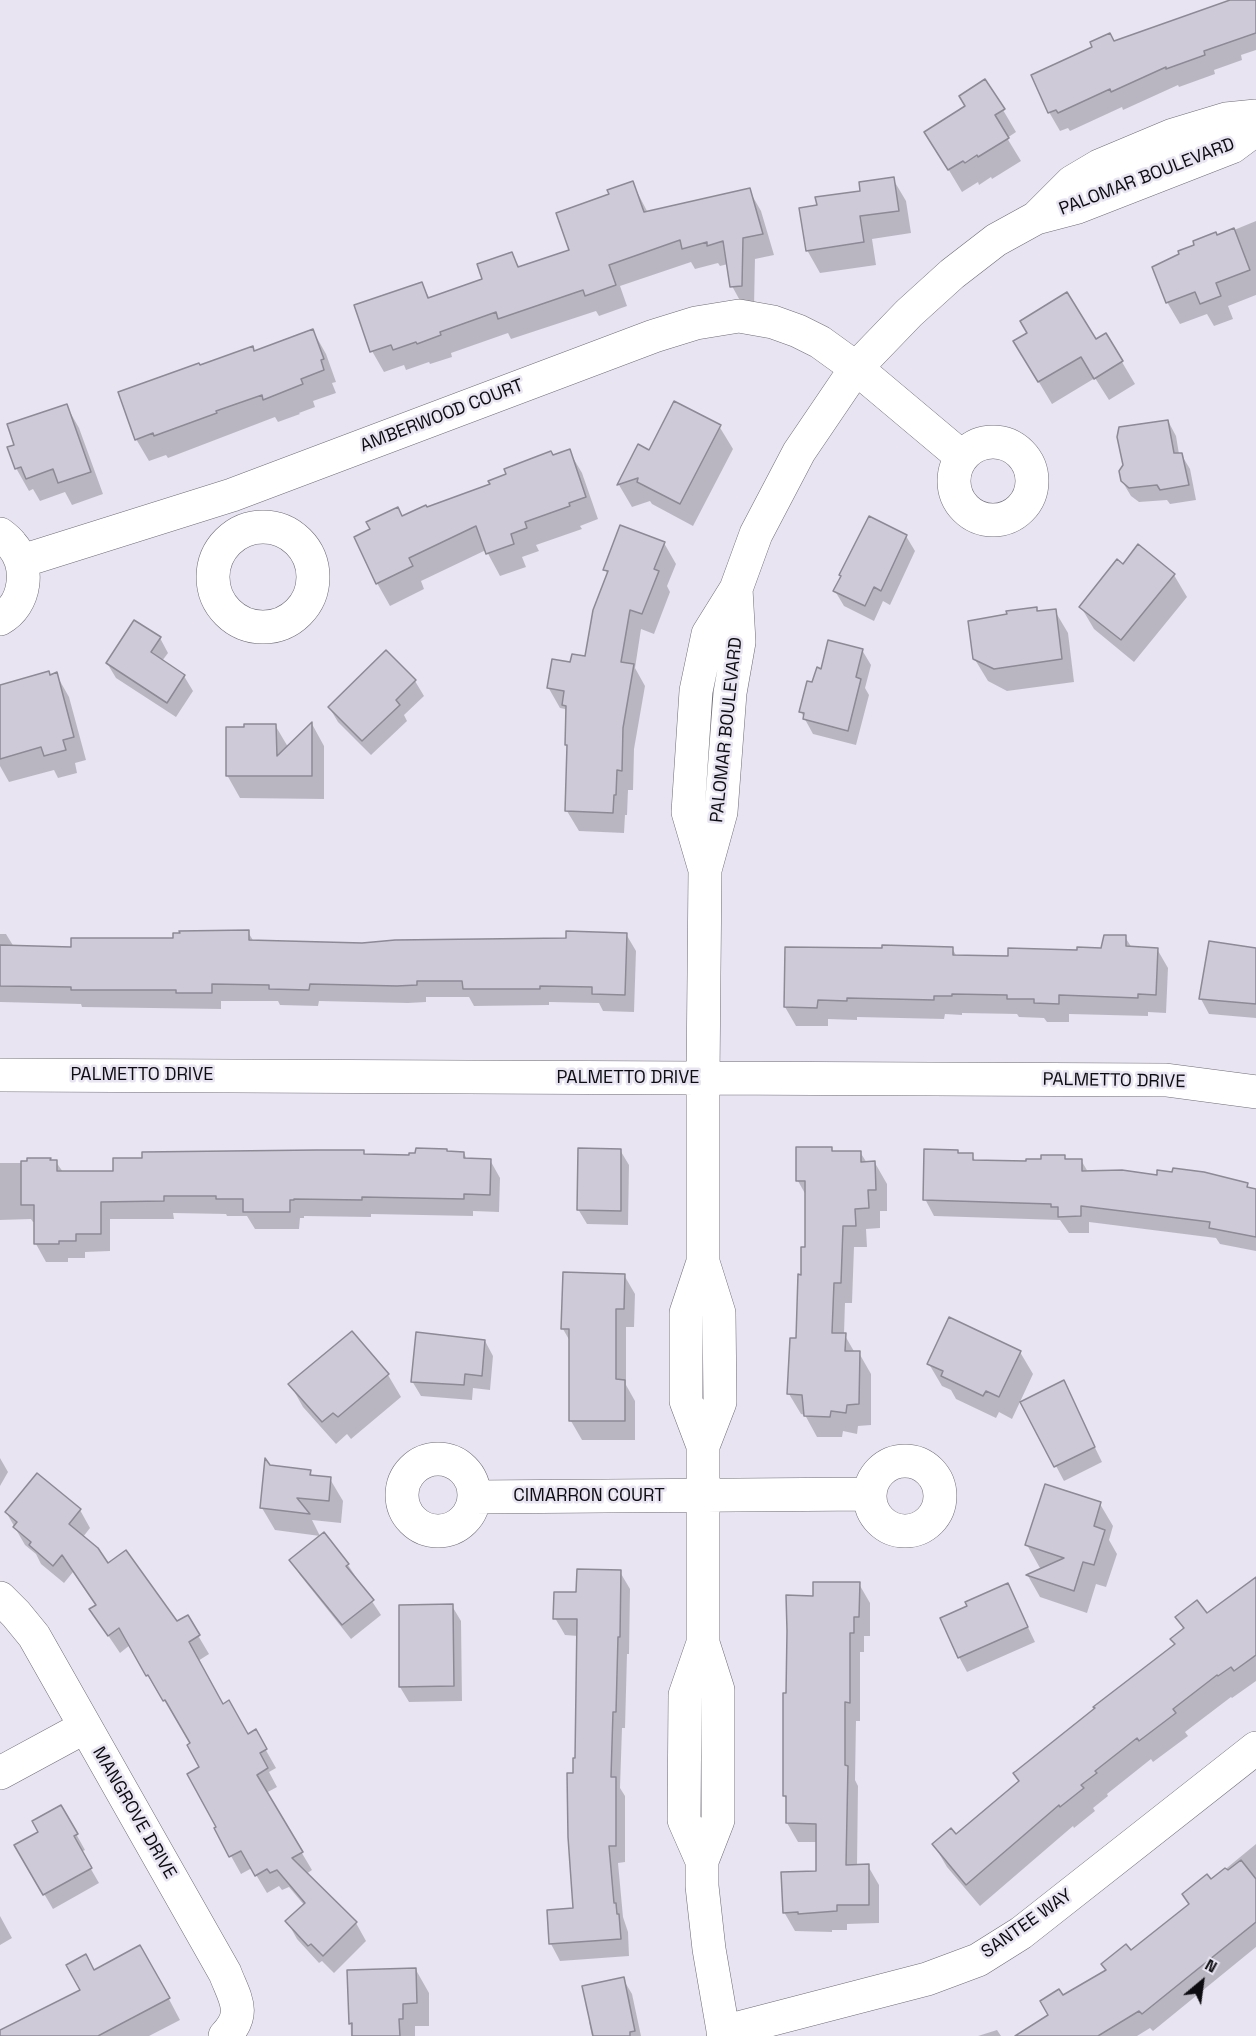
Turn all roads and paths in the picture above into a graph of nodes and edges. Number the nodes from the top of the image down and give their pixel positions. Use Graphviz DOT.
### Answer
graph roads {
  1 [pos="1256,116"];
  2 [pos="1256,129"];
  3 [pos="1036,218"];
  4 [pos="856,368"];
  5 [pos="962,457"];
  6 [pos="232,495"];
  7 [pos="248,529"];
  8 [pos="0,534"];
  9 [pos="21,561"];
  10 [pos="0,619"];
  11 [pos="0,1075"];
  12 [pos="703,1078"];
  13 [pos="1256,1092"];
  14 [pos="870,1494"];
  15 [pos="703,1496"];
  16 [pos="474,1497"];
  17 [pos="0,1598"];
  18 [pos="85,1727"];
  19 [pos="1256,1748"];
  20 [pos="0,1773"];
  21 [pos="724,2034"];
  22 [pos="225,2036"];
  1 -- 3 [label="street, PALOMAR BOULEVARD"];
  2 -- 3 [label="street, PALOMAR BOULEVARD"];
  3 -- 4 [label="street, PALOMAR BOULEVARD"];
  4 -- 5 [label="street, AMBERWOOD COURT"];
  4 -- 6 [label="street, AMBERWOOD COURT"];
  4 -- 12 [label="street, PALOMAR BOULEVARD"];
  6 -- 7 [label="street"];
  6 -- 9 [label="street, AMBERWOOD COURT"];
  8 -- 9 [label="street"];
  9 -- 10 [label="street"];
  11 -- 12 [label="street, PALMETTO DRIVE"];
  12 -- 13 [label="street, PALMETTO DRIVE"];
  12 -- 15 [label="street, PALOMAR BOULEVARD"];
  14 -- 15 [label="street, CIMARRON COURT"];
  15 -- 16 [label="street, CIMARRON COURT"];
  15 -- 21 [label="street, PALOMAR BOULEVARD"];
  17 -- 18 [label="street, MANGROVE DRIVE"];
  18 -- 20 [label="street"];
  18 -- 22 [label="street, MANGROVE DRIVE"];
  19 -- 21 [label="street, SANTEE WAY"];
}
